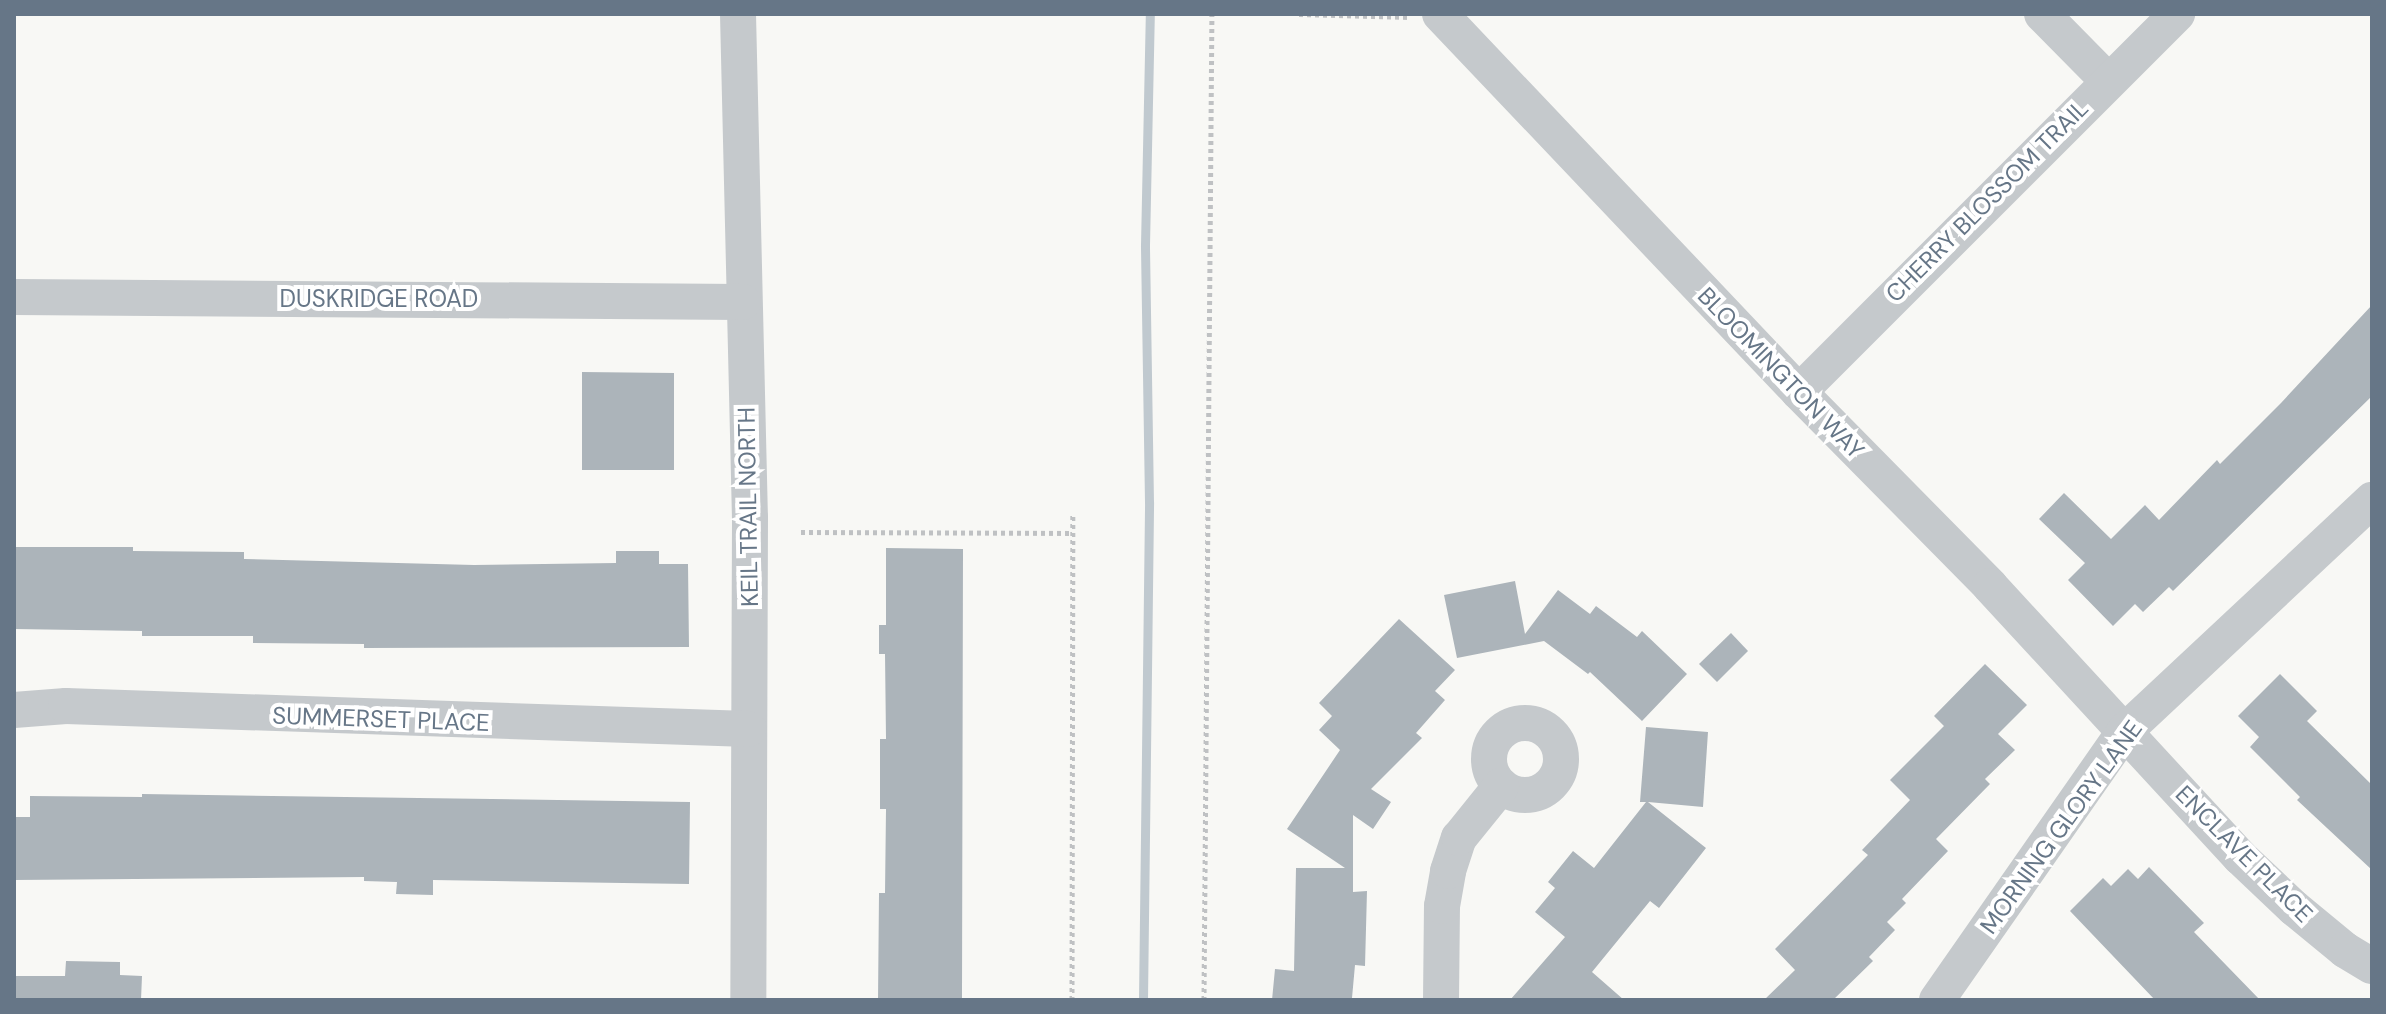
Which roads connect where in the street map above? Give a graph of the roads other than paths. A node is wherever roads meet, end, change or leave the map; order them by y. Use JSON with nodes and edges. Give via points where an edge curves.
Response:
{"nodes":[{"id":1,"x":738,"y":14,"type":"edge"},
{"id":2,"x":2042,"y":14,"type":"edge"},
{"id":3,"x":2177,"y":14,"type":"edge"},
{"id":4,"x":1440,"y":16,"type":"edge"},
{"id":5,"x":2107,"y":80,"type":"junction"},
{"id":6,"x":14,"y":297,"type":"edge"},
{"id":7,"x":743,"y":302,"type":"junction"},
{"id":8,"x":1799,"y":392,"type":"junction"},
{"id":9,"x":2372,"y":500,"type":"edge"},
{"id":10,"x":14,"y":710,"type":"edge"},
{"id":11,"x":749,"y":729,"type":"junction"},
{"id":12,"x":2124,"y":732,"type":"junction"},
{"id":13,"x":1501,"y":786,"type":"dead end"},
{"id":14,"x":2372,"y":966,"type":"edge"},
{"id":15,"x":748,"y":1000,"type":"edge"},
{"id":16,"x":1441,"y":1000,"type":"edge"},
{"id":17,"x":1937,"y":1000,"type":"edge"}],
"edges":[{"from":1,"to":7,"type":"street","name":"KEIL TRAIL NORTH"},
{"from":2,"to":5,"type":"street"},
{"from":3,"to":5,"type":"street","name":"CHERRY BLOSSOM TRAIL"},
{"from":4,"to":8,"type":"street","name":"BLOOMINGTON WAY"},
{"from":5,"to":8,"type":"street","name":"CHERRY BLOSSOM TRAIL"},
{"from":6,"to":7,"type":"street","name":"DUSKRIDGE ROAD"},
{"from":7,"to":11,"type":"street","name":"KEIL TRAIL NORTH"},
{"from":8,"to":12,"type":"street","name":"BLOOMINGTON WAY","via":[[1990,586]]},
{"from":9,"to":12,"type":"street","name":"MORNING GLORY LANE"},
{"from":10,"to":11,"type":"street","name":"SUMMERSET PLACE","via":[[66,706]]},
{"from":11,"to":15,"type":"street","name":"KEIL TRAIL NORTH"},
{"from":12,"to":14,"type":"street","name":"ENCLAVE PLACE","via":[[2294,908]]},
{"from":12,"to":17,"type":"street","name":"MORNING GLORY LANE"},
{"from":13,"to":16,"type":"street","via":[[1459,838],[1448,871],[1442,906]]}]}
